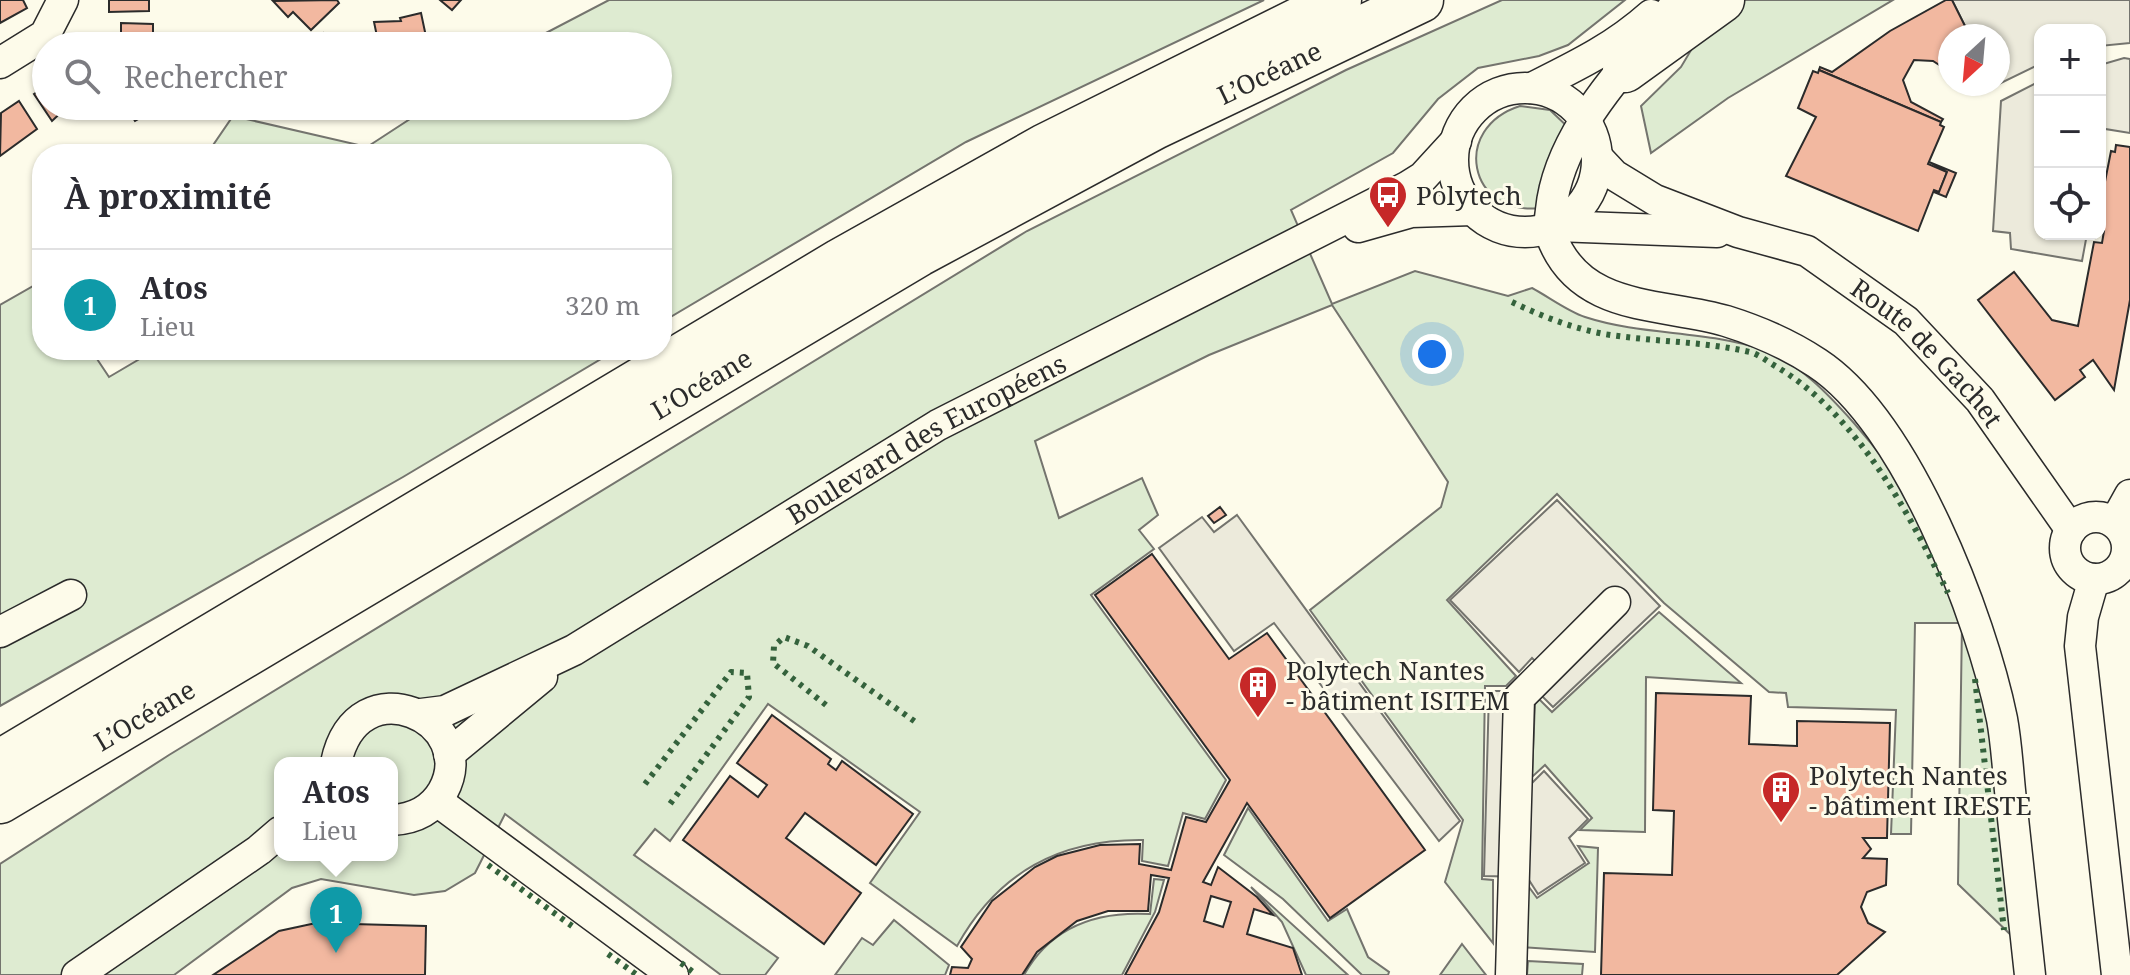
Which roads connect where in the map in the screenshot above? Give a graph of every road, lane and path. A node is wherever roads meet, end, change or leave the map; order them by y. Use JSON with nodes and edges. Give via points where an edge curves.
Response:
{"nodes":[{"id":1,"x":63,"y":0,"type":"edge"},
{"id":2,"x":1339,"y":0,"type":"edge"},
{"id":3,"x":1421,"y":0,"type":"edge"},
{"id":4,"x":1666,"y":0,"type":"edge"},
{"id":5,"x":1679,"y":0,"type":"edge"},
{"id":6,"x":1722,"y":0,"type":"edge"},
{"id":7,"x":47,"y":32,"type":"edge"},
{"id":8,"x":32,"y":43,"type":"edge"},
{"id":9,"x":0,"y":63,"type":"edge"},
{"id":10,"x":1625,"y":70,"type":"junction"},
{"id":11,"x":1532,"y":88,"type":"junction"},
{"id":12,"x":1585,"y":120,"type":"junction"},
{"id":13,"x":1456,"y":141,"type":"junction"},
{"id":14,"x":1598,"y":158,"type":"junction"},
{"id":15,"x":1473,"y":210,"type":"junction"},
{"id":16,"x":1552,"y":227,"type":"junction"},
{"id":17,"x":1738,"y":232,"type":"junction"},
{"id":18,"x":1290,"y":247,"type":"junction"},
{"id":19,"x":2130,"y":495,"type":"edge"},
{"id":20,"x":2071,"y":530,"type":"junction"},
{"id":21,"x":2123,"y":532,"type":"edge"},
{"id":22,"x":2094,"y":579,"type":"junction"},
{"id":23,"x":71,"y":595,"type":"dead end"},
{"id":24,"x":1615,"y":602,"type":"dead end"},
{"id":25,"x":0,"y":632,"type":"edge"},
{"id":26,"x":574,"y":650,"type":"junction"},
{"id":27,"x":421,"y":714,"type":"junction"},
{"id":28,"x":449,"y":754,"type":"junction"},
{"id":29,"x":337,"y":757,"type":"edge"},
{"id":30,"x":0,"y":762,"type":"edge"},
{"id":31,"x":0,"y":801,"type":"edge"},
{"id":32,"x":437,"y":801,"type":"junction"},
{"id":33,"x":398,"y":818,"type":"edge"},
{"id":34,"x":273,"y":841,"type":"edge"},
{"id":35,"x":77,"y":975,"type":"edge"},
{"id":36,"x":673,"y":975,"type":"edge"},
{"id":37,"x":1511,"y":975,"type":"edge"},
{"id":38,"x":2030,"y":975,"type":"edge"},
{"id":39,"x":2117,"y":975,"type":"edge"}],
"edges":[{"from":1,"to":7,"type":"street"},
{"from":2,"to":30,"type":"highway","name":"L’Océane","via":[[1086,125],[840,261]]},
{"from":3,"to":31,"type":"highway","name":"L’Océane","via":[[1155,127],[919,254]]},
{"from":4,"to":11,"type":"street","via":[[1623,40]]},
{"from":5,"to":10,"type":"street"},
{"from":6,"to":10,"type":"highway"},
{"from":8,"to":9,"type":"street"},
{"from":10,"to":12,"type":"street"},
{"from":11,"to":12,"type":"street","via":[[1568,101]]},
{"from":11,"to":13,"type":"street","via":[[1507,90],[1484,100],[1466,118]]},
{"from":12,"to":14,"type":"street"},
{"from":12,"to":16,"type":"street","via":[[1558,171]]},
{"from":13,"to":15,"type":"street","via":[[1457,185]]},
{"from":13,"to":18,"type":"street","name":"Boulevard des Européens","via":[[1423,177]]},
{"from":14,"to":16,"type":"street","via":[[1587,198]]},
{"from":14,"to":17,"type":"street","name":"Route de Gachet","via":[[1621,180],[1655,200]]},
{"from":15,"to":16,"type":"street","via":[[1502,228]]},
{"from":15,"to":18,"type":"street","name":"Boulevard des Européens","via":[[1411,212]]},
{"from":16,"to":17,"type":"street","name":"Route de Gachet"},
{"from":16,"to":38,"type":"street","via":[[1574,274],[1596,290],[1623,302],[1725,321],[1778,341],[1820,365],[1898,453],[1936,525],[1970,609],[2002,720]]},
{"from":17,"to":20,"type":"street","name":"Route de Gachet","via":[[1807,251],[1906,321],[1980,400]]},
{"from":18,"to":26,"type":"street","name":"Boulevard des Européens","via":[[938,425]]},
{"from":19,"to":21,"type":"street"},
{"from":20,"to":21,"type":"street","via":[[2093,517]]},
{"from":20,"to":22,"type":"street","via":[[2065,547],[2070,563]]},
{"from":21,"to":22,"type":"street","via":[[2127,551],[2120,568]]},
{"from":22,"to":39,"type":"street","via":[[2080,646]]},
{"from":23,"to":25,"type":"street"},
{"from":24,"to":37,"type":"street","via":[[1519,698]]},
{"from":26,"to":27,"type":"street","name":"Boulevard des Européens","via":[[445,711]]},
{"from":26,"to":28,"type":"street","name":"Boulevard des Européens"},
{"from":27,"to":28,"type":"street","via":[[439,731]]},
{"from":27,"to":29,"type":"street","via":[[398,707],[375,710],[355,722]]},
{"from":28,"to":32,"type":"street","via":[[445,786]]},
{"from":32,"to":33,"type":"street","via":[[423,812]]},
{"from":32,"to":36,"type":"street"},
{"from":34,"to":35,"type":"street"}]}
